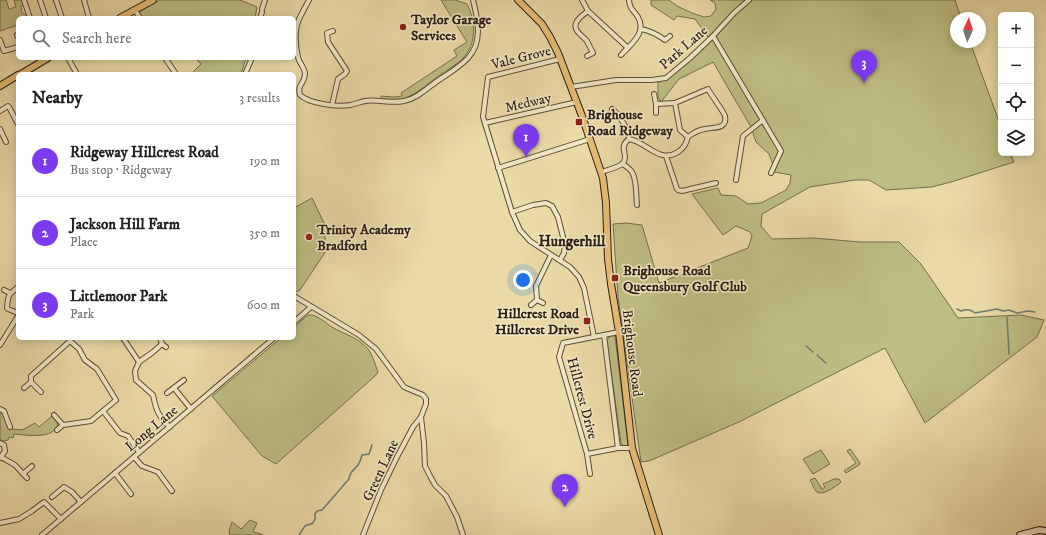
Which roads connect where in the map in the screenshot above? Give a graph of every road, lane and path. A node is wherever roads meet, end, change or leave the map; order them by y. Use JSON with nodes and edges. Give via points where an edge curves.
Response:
{"nodes":[{"id":1,"x":24,"y":0,"type":"edge"},
{"id":2,"x":40,"y":0,"type":"edge"},
{"id":3,"x":56,"y":0,"type":"edge"},
{"id":4,"x":84,"y":0,"type":"edge"},
{"id":5,"x":153,"y":0,"type":"edge"},
{"id":6,"x":265,"y":0,"type":"edge"},
{"id":7,"x":309,"y":0,"type":"edge"},
{"id":8,"x":473,"y":0,"type":"edge"},
{"id":9,"x":518,"y":0,"type":"edge"},
{"id":10,"x":582,"y":0,"type":"edge"},
{"id":11,"x":629,"y":0,"type":"edge"},
{"id":12,"x":749,"y":0,"type":"edge"},
{"id":13,"x":135,"y":10,"type":"junction"},
{"id":14,"x":588,"y":11,"type":"junction"},
{"id":15,"x":29,"y":16,"type":"edge"},
{"id":16,"x":45,"y":16,"type":"edge"},
{"id":17,"x":61,"y":16,"type":"edge"},
{"id":18,"x":88,"y":16,"type":"edge"},
{"id":19,"x":124,"y":16,"type":"edge"},
{"id":20,"x":139,"y":16,"type":"edge"},
{"id":21,"x":260,"y":16,"type":"edge"},
{"id":22,"x":641,"y":28,"type":"junction"},
{"id":23,"x":332,"y":30,"type":"dead end"},
{"id":24,"x":322,"y":31,"type":"dead end"},
{"id":25,"x":327,"y":34,"type":"junction"},
{"id":26,"x":670,"y":36,"type":"dead end"},
{"id":27,"x":712,"y":36,"type":"junction"},
{"id":28,"x":0,"y":40,"type":"edge"},
{"id":29,"x":16,"y":48,"type":"edge"},
{"id":30,"x":628,"y":48,"type":"junction"},
{"id":31,"x":622,"y":55,"type":"dead end"},
{"id":32,"x":587,"y":56,"type":"dead end"},
{"id":33,"x":560,"y":59,"type":"junction"},
{"id":34,"x":45,"y":60,"type":"edge"},
{"id":35,"x":69,"y":60,"type":"edge"},
{"id":36,"x":166,"y":60,"type":"edge"},
{"id":37,"x":251,"y":60,"type":"edge"},
{"id":38,"x":30,"y":72,"type":"edge"},
{"id":39,"x":76,"y":72,"type":"edge"},
{"id":40,"x":175,"y":72,"type":"edge"},
{"id":41,"x":246,"y":72,"type":"edge"},
{"id":42,"x":16,"y":77,"type":"edge"},
{"id":43,"x":0,"y":86,"type":"edge"},
{"id":44,"x":571,"y":86,"type":"junction"},
{"id":45,"x":654,"y":94,"type":"dead end"},
{"id":46,"x":577,"y":102,"type":"junction"},
{"id":47,"x":675,"y":103,"type":"junction"},
{"id":48,"x":656,"y":104,"type":"junction"},
{"id":49,"x":332,"y":105,"type":"junction"},
{"id":50,"x":615,"y":110,"type":"dead end"},
{"id":51,"x":0,"y":111,"type":"edge"},
{"id":52,"x":656,"y":112,"type":"dead end"},
{"id":53,"x":16,"y":120,"type":"edge"},
{"id":54,"x":763,"y":120,"type":"junction"},
{"id":55,"x":485,"y":123,"type":"junction"},
{"id":56,"x":0,"y":129,"type":"edge"},
{"id":57,"x":688,"y":137,"type":"junction"},
{"id":58,"x":590,"y":139,"type":"junction"},
{"id":59,"x":629,"y":139,"type":"junction"},
{"id":60,"x":6,"y":142,"type":"dead end"},
{"id":61,"x":666,"y":156,"type":"junction"},
{"id":62,"x":622,"y":164,"type":"junction"},
{"id":63,"x":498,"y":168,"type":"junction"},
{"id":64,"x":601,"y":172,"type":"junction"},
{"id":65,"x":771,"y":173,"type":"dead end"},
{"id":66,"x":736,"y":180,"type":"dead end"},
{"id":67,"x":716,"y":183,"type":"dead end"},
{"id":68,"x":637,"y":205,"type":"dead end"},
{"id":69,"x":512,"y":212,"type":"junction"},
{"id":70,"x":551,"y":255,"type":"junction"},
{"id":71,"x":560,"y":260,"type":"junction"},
{"id":72,"x":16,"y":288,"type":"edge"},
{"id":73,"x":4,"y":290,"type":"dead end"},
{"id":74,"x":10,"y":293,"type":"junction"},
{"id":75,"x":296,"y":297,"type":"edge"},
{"id":76,"x":536,"y":300,"type":"junction"},
{"id":77,"x":543,"y":303,"type":"dead end"},
{"id":78,"x":531,"y":306,"type":"dead end"},
{"id":79,"x":311,"y":307,"type":"junction"},
{"id":80,"x":16,"y":312,"type":"edge"},
{"id":81,"x":16,"y":319,"type":"edge"},
{"id":82,"x":296,"y":320,"type":"edge"},
{"id":83,"x":619,"y":332,"type":"junction"},
{"id":84,"x":604,"y":335,"type":"junction"},
{"id":85,"x":594,"y":336,"type":"junction"},
{"id":86,"x":124,"y":340,"type":"edge"},
{"id":87,"x":161,"y":340,"type":"edge"},
{"id":88,"x":272,"y":340,"type":"edge"},
{"id":89,"x":0,"y":345,"type":"edge"},
{"id":90,"x":139,"y":362,"type":"junction"},
{"id":91,"x":184,"y":380,"type":"dead end"},
{"id":92,"x":31,"y":382,"type":"junction"},
{"id":93,"x":24,"y":388,"type":"dead end"},
{"id":94,"x":174,"y":388,"type":"junction"},
{"id":95,"x":41,"y":392,"type":"dead end"},
{"id":96,"x":167,"y":393,"type":"dead end"},
{"id":97,"x":0,"y":409,"type":"edge"},
{"id":98,"x":191,"y":409,"type":"junction"},
{"id":99,"x":103,"y":411,"type":"junction"},
{"id":100,"x":54,"y":415,"type":"dead end"},
{"id":101,"x":421,"y":417,"type":"junction"},
{"id":102,"x":63,"y":425,"type":"junction"},
{"id":103,"x":10,"y":427,"type":"dead end"},
{"id":104,"x":170,"y":427,"type":"junction"},
{"id":105,"x":57,"y":430,"type":"dead end"},
{"id":106,"x":0,"y":443,"type":"edge"},
{"id":107,"x":618,"y":448,"type":"junction"},
{"id":108,"x":632,"y":448,"type":"junction"},
{"id":109,"x":140,"y":452,"type":"junction"},
{"id":110,"x":587,"y":454,"type":"junction"},
{"id":111,"x":134,"y":457,"type":"junction"},
{"id":112,"x":0,"y":458,"type":"edge"},
{"id":113,"x":32,"y":466,"type":"dead end"},
{"id":114,"x":115,"y":473,"type":"junction"},
{"id":115,"x":23,"y":474,"type":"junction"},
{"id":116,"x":590,"y":474,"type":"dead end"},
{"id":117,"x":27,"y":478,"type":"dead end"},
{"id":118,"x":172,"y":491,"type":"dead end"},
{"id":119,"x":131,"y":494,"type":"dead end"},
{"id":120,"x":52,"y":497,"type":"dead end"},
{"id":121,"x":81,"y":502,"type":"junction"},
{"id":122,"x":61,"y":519,"type":"junction"},
{"id":123,"x":0,"y":523,"type":"edge"},
{"id":124,"x":1046,"y":531,"type":"edge"},
{"id":125,"x":42,"y":535,"type":"edge"},
{"id":126,"x":363,"y":535,"type":"edge"},
{"id":127,"x":463,"y":535,"type":"edge"},
{"id":128,"x":659,"y":535,"type":"edge"},
{"id":129,"x":1020,"y":535,"type":"edge"}],
"edges":[{"from":1,"to":15,"type":"street"},
{"from":2,"to":16,"type":"street"},
{"from":3,"to":17,"type":"street"},
{"from":4,"to":18,"type":"street"},
{"from":5,"to":13,"type":"main road"},
{"from":6,"to":21,"type":"street"},
{"from":7,"to":49,"type":"street","via":[[296,25],[298,61],[305,74],[299,86],[300,95]]},
{"from":8,"to":49,"type":"street","via":[[478,24],[475,45],[468,58],[456,68],[409,100],[397,103],[368,101]]},
{"from":9,"to":33,"type":"main road","name":"Brighouse Road","via":[[542,24]]},
{"from":10,"to":14,"type":"street"},
{"from":11,"to":22,"type":"street"},
{"from":12,"to":27,"type":"street","name":"Park Lane"},
{"from":13,"to":19,"type":"main road"},
{"from":13,"to":20,"type":"street"},
{"from":14,"to":30,"type":"street"},
{"from":14,"to":32,"type":"street","via":[[576,22],[578,32],[593,53]]},
{"from":22,"to":26,"type":"street","via":[[650,30],[665,40]]},
{"from":22,"to":30,"type":"street","via":[[638,38]]},
{"from":23,"to":25,"type":"street"},
{"from":24,"to":25,"type":"street"},
{"from":25,"to":49,"type":"street","via":[[328,42],[346,71],[338,79]]},
{"from":27,"to":44,"type":"street","name":"Park Lane","via":[[666,78],[616,80]]},
{"from":27,"to":54,"type":"street"},
{"from":28,"to":29,"type":"street","via":[[4,51]]},
{"from":30,"to":31,"type":"street"},
{"from":33,"to":44,"type":"main road","name":"Brighouse Road"},
{"from":33,"to":55,"type":"street","name":"Vale Grove","via":[[488,76],[483,117]]},
{"from":34,"to":38,"type":"main road"},
{"from":35,"to":39,"type":"street"},
{"from":36,"to":40,"type":"street"},
{"from":37,"to":41,"type":"street"},
{"from":42,"to":43,"type":"main road"},
{"from":44,"to":46,"type":"main road","name":"Brighouse Road"},
{"from":45,"to":48,"type":"street"},
{"from":46,"to":55,"type":"street","name":"Medway"},
{"from":46,"to":58,"type":"main road","name":"Brighouse Road"},
{"from":47,"to":48,"type":"street"},
{"from":47,"to":57,"type":"street","via":[[680,130]]},
{"from":47,"to":57,"type":"street","via":[[708,90],[725,116],[723,126],[706,128]]},
{"from":48,"to":52,"type":"street"},
{"from":50,"to":59,"type":"street","via":[[625,126]]},
{"from":51,"to":53,"type":"street","via":[[8,106]]},
{"from":54,"to":65,"type":"street","via":[[781,151]]},
{"from":54,"to":66,"type":"street","via":[[743,136]]},
{"from":55,"to":63,"type":"street"},
{"from":56,"to":60,"type":"street"},
{"from":57,"to":61,"type":"street","via":[[684,149]]},
{"from":58,"to":63,"type":"street"},
{"from":58,"to":64,"type":"main road","name":"Brighouse Road"},
{"from":59,"to":61,"type":"street"},
{"from":59,"to":62,"type":"street","via":[[623,147]]},
{"from":61,"to":67,"type":"street","via":[[678,190]]},
{"from":62,"to":64,"type":"street"},
{"from":62,"to":68,"type":"street","via":[[634,175]]},
{"from":63,"to":69,"type":"street"},
{"from":64,"to":83,"type":"main road","name":"Brighouse Road","via":[[606,203],[608,259]]},
{"from":69,"to":70,"type":"street","via":[[520,230],[530,241]]},
{"from":69,"to":71,"type":"street","via":[[546,203],[552,206],[565,245]]},
{"from":70,"to":71,"type":"street"},
{"from":70,"to":76,"type":"street","via":[[536,286]]},
{"from":71,"to":85,"type":"street","via":[[579,277],[584,288]]},
{"from":72,"to":74,"type":"street"},
{"from":73,"to":74,"type":"street"},
{"from":74,"to":80,"type":"street","via":[[8,309]]},
{"from":75,"to":79,"type":"street"},
{"from":76,"to":77,"type":"street"},
{"from":76,"to":78,"type":"street"},
{"from":79,"to":82,"type":"street"},
{"from":79,"to":101,"type":"street","via":[[359,335],[376,349],[404,387],[423,395],[426,404]]},
{"from":81,"to":89,"type":"street"},
{"from":83,"to":84,"type":"street","name":"Hillcrest Drive"},
{"from":83,"to":108,"type":"main road","name":"Brighouse Road"},
{"from":84,"to":85,"type":"street","name":"Hillcrest Drive"},
{"from":84,"to":107,"type":"street","name":"Hillcrest Drive"},
{"from":85,"to":110,"type":"street","name":"Hillcrest Drive","via":[[563,343],[559,357]]},
{"from":86,"to":90,"type":"street"},
{"from":87,"to":90,"type":"street","via":[[164,345]]},
{"from":88,"to":98,"type":"street","name":"Long Lane"},
{"from":90,"to":104,"type":"street","via":[[135,371],[136,380],[154,395],[155,406],[161,419]]},
{"from":91,"to":94,"type":"street"},
{"from":92,"to":93,"type":"street"},
{"from":92,"to":95,"type":"street"},
{"from":92,"to":99,"type":"street","via":[[31,376],[70,341],[96,369],[116,400]]},
{"from":94,"to":96,"type":"street"},
{"from":94,"to":98,"type":"street"},
{"from":97,"to":103,"type":"street","via":[[4,410]]},
{"from":98,"to":104,"type":"street","name":"Long Lane"},
{"from":99,"to":102,"type":"street","via":[[91,421]]},
{"from":99,"to":109,"type":"street","via":[[120,433],[128,436]]},
{"from":100,"to":102,"type":"street"},
{"from":101,"to":126,"type":"street","name":"Green Lane","via":[[397,457]]},
{"from":101,"to":127,"type":"street","via":[[425,466],[435,485],[446,496]]},
{"from":102,"to":105,"type":"street"},
{"from":104,"to":109,"type":"street","name":"Long Lane"},
{"from":106,"to":112,"type":"street","via":[[4,445],[5,451]]},
{"from":107,"to":108,"type":"street","name":"Hillcrest Drive"},
{"from":107,"to":110,"type":"street","name":"Hillcrest Drive"},
{"from":108,"to":128,"type":"main road","name":"Brighouse Road"},
{"from":109,"to":111,"type":"street","name":"Long Lane"},
{"from":110,"to":116,"type":"street","name":"Hillcrest Drive"},
{"from":111,"to":114,"type":"street","name":"Long Lane"},
{"from":111,"to":118,"type":"street","via":[[142,466],[158,472]]},
{"from":112,"to":115,"type":"street","via":[[15,465]]},
{"from":113,"to":115,"type":"street"},
{"from":114,"to":119,"type":"street"},
{"from":114,"to":121,"type":"street","name":"Long Lane"},
{"from":115,"to":117,"type":"street"},
{"from":120,"to":121,"type":"street","via":[[64,487]]},
{"from":121,"to":122,"type":"street","name":"Long Lane"},
{"from":122,"to":123,"type":"street","via":[[44,502],[19,518]]},
{"from":122,"to":125,"type":"street","name":"Long Lane"},
{"from":124,"to":129,"type":"street","via":[[1039,530]]}]}
